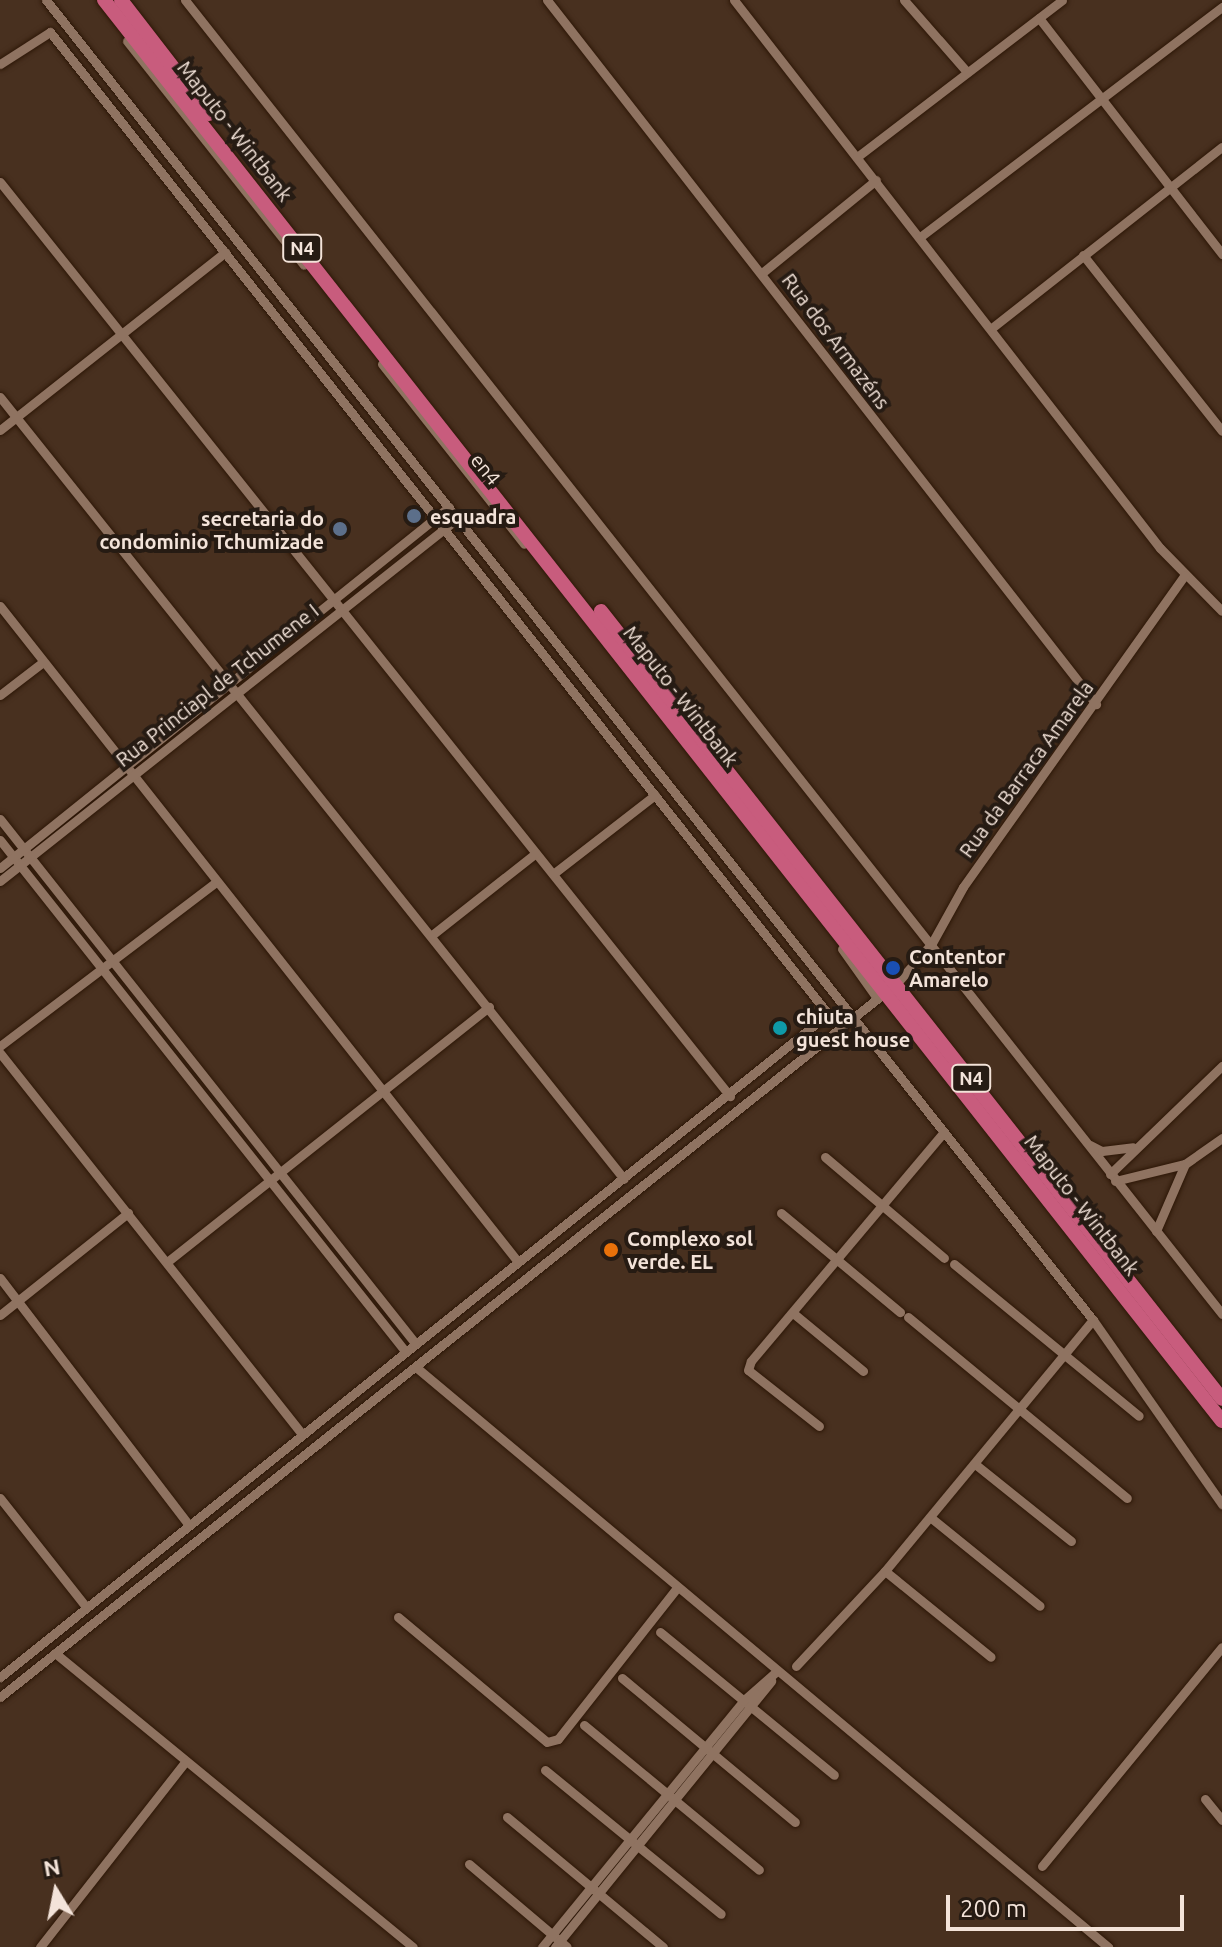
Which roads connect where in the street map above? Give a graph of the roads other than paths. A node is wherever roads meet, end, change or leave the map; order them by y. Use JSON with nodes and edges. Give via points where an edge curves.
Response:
{"nodes":[{"id":1,"x":46,"y":0,"type":"edge"},
{"id":2,"x":96,"y":0,"type":"edge"},
{"id":3,"x":104,"y":0,"type":"edge"},
{"id":4,"x":121,"y":0,"type":"edge"},
{"id":5,"x":185,"y":0,"type":"edge"},
{"id":6,"x":547,"y":0,"type":"edge"},
{"id":7,"x":734,"y":0,"type":"edge"},
{"id":8,"x":904,"y":0,"type":"edge"},
{"id":9,"x":1062,"y":0,"type":"edge"},
{"id":10,"x":1222,"y":7,"type":"edge"},
{"id":11,"x":1039,"y":18,"type":"junction"},
{"id":12,"x":0,"y":64,"type":"edge"},
{"id":13,"x":967,"y":72,"type":"junction"},
{"id":14,"x":1103,"y":101,"type":"junction"},
{"id":15,"x":1222,"y":147,"type":"edge"},
{"id":16,"x":857,"y":157,"type":"junction"},
{"id":17,"x":876,"y":180,"type":"junction"},
{"id":18,"x":0,"y":182,"type":"edge"},
{"id":19,"x":1170,"y":187,"type":"junction"},
{"id":20,"x":920,"y":237,"type":"junction"},
{"id":21,"x":225,"y":252,"type":"junction"},
{"id":22,"x":1222,"y":254,"type":"edge"},
{"id":23,"x":1083,"y":255,"type":"junction"},
{"id":24,"x":762,"y":273,"type":"junction"},
{"id":25,"x":993,"y":327,"type":"junction"},
{"id":26,"x":122,"y":334,"type":"junction"},
{"id":27,"x":0,"y":397,"type":"edge"},
{"id":28,"x":16,"y":417,"type":"junction"},
{"id":29,"x":0,"y":430,"type":"edge"},
{"id":30,"x":1222,"y":431,"type":"edge"},
{"id":31,"x":449,"y":507,"type":"junction"},
{"id":32,"x":437,"y":517,"type":"junction"},
{"id":33,"x":458,"y":518,"type":"junction"},
{"id":34,"x":445,"y":527,"type":"junction"},
{"id":35,"x":1184,"y":576,"type":"junction"},
{"id":36,"x":0,"y":606,"type":"edge"},
{"id":37,"x":337,"y":607,"type":"junction"},
{"id":38,"x":1222,"y":611,"type":"edge"},
{"id":39,"x":43,"y":662,"type":"junction"},
{"id":40,"x":230,"y":684,"type":"junction"},
{"id":41,"x":238,"y":693,"type":"junction"},
{"id":42,"x":0,"y":695,"type":"edge"},
{"id":43,"x":1096,"y":704,"type":"junction"},
{"id":44,"x":129,"y":772,"type":"junction"},
{"id":45,"x":655,"y":795,"type":"junction"},
{"id":46,"x":0,"y":819,"type":"edge"},
{"id":47,"x":0,"y":840,"type":"edge"},
{"id":48,"x":28,"y":853,"type":"junction"},
{"id":49,"x":536,"y":853,"type":"junction"},
{"id":50,"x":17,"y":861,"type":"junction"},
{"id":51,"x":0,"y":868,"type":"edge"},
{"id":52,"x":553,"y":874,"type":"junction"},
{"id":53,"x":0,"y":881,"type":"edge"},
{"id":54,"x":215,"y":883,"type":"junction"},
{"id":55,"x":432,"y":935,"type":"junction"},
{"id":56,"x":932,"y":943,"type":"junction"},
{"id":57,"x":110,"y":961,"type":"junction"},
{"id":58,"x":100,"y":970,"type":"junction"},
{"id":59,"x":887,"y":991,"type":"junction"},
{"id":60,"x":489,"y":1007,"type":"junction"},
{"id":61,"x":853,"y":1018,"type":"junction"},
{"id":62,"x":0,"y":1046,"type":"edge"},
{"id":63,"x":0,"y":1053,"type":"edge"},
{"id":64,"x":1222,"y":1066,"type":"edge"},
{"id":65,"x":385,"y":1088,"type":"junction"},
{"id":66,"x":730,"y":1096,"type":"junction"},
{"id":67,"x":944,"y":1132,"type":"junction"},
{"id":68,"x":1222,"y":1138,"type":"edge"},
{"id":69,"x":1084,"y":1141,"type":"junction"},
{"id":70,"x":1137,"y":1146,"type":"junction"},
{"id":71,"x":825,"y":1157,"type":"dead end"},
{"id":72,"x":1185,"y":1164,"type":"junction"},
{"id":73,"x":278,"y":1174,"type":"junction"},
{"id":74,"x":1112,"y":1178,"type":"junction"},
{"id":75,"x":624,"y":1179,"type":"junction"},
{"id":76,"x":269,"y":1181,"type":"junction"},
{"id":77,"x":881,"y":1205,"type":"junction"},
{"id":78,"x":128,"y":1213,"type":"junction"},
{"id":79,"x":781,"y":1213,"type":"dead end"},
{"id":80,"x":1156,"y":1231,"type":"junction"},
{"id":81,"x":837,"y":1258,"type":"junction"},
{"id":82,"x":944,"y":1258,"type":"dead end"},
{"id":83,"x":167,"y":1262,"type":"junction"},
{"id":84,"x":518,"y":1262,"type":"junction"},
{"id":85,"x":954,"y":1264,"type":"dead end"},
{"id":86,"x":0,"y":1278,"type":"edge"},
{"id":87,"x":18,"y":1301,"type":"junction"},
{"id":88,"x":793,"y":1313,"type":"junction"},
{"id":89,"x":1222,"y":1314,"type":"edge"},
{"id":90,"x":0,"y":1315,"type":"edge"},
{"id":91,"x":1093,"y":1320,"type":"junction"},
{"id":92,"x":415,"y":1343,"type":"junction"},
{"id":93,"x":405,"y":1351,"type":"junction"},
{"id":94,"x":1065,"y":1355,"type":"junction"},
{"id":95,"x":417,"y":1368,"type":"junction"},
{"id":96,"x":863,"y":1371,"type":"dead end"},
{"id":97,"x":1222,"y":1399,"type":"edge"},
{"id":98,"x":1021,"y":1410,"type":"junction"},
{"id":99,"x":1139,"y":1416,"type":"dead end"},
{"id":100,"x":1222,"y":1421,"type":"edge"},
{"id":101,"x":819,"y":1426,"type":"dead end"},
{"id":102,"x":301,"y":1433,"type":"junction"},
{"id":103,"x":975,"y":1464,"type":"junction"},
{"id":104,"x":0,"y":1498,"type":"edge"},
{"id":105,"x":1127,"y":1498,"type":"dead end"},
{"id":106,"x":1222,"y":1504,"type":"edge"},
{"id":107,"x":930,"y":1517,"type":"junction"},
{"id":108,"x":188,"y":1524,"type":"junction"},
{"id":109,"x":1071,"y":1541,"type":"dead end"},
{"id":110,"x":885,"y":1571,"type":"junction"},
{"id":111,"x":676,"y":1589,"type":"junction"},
{"id":112,"x":1040,"y":1606,"type":"dead end"},
{"id":113,"x":86,"y":1607,"type":"junction"},
{"id":114,"x":398,"y":1617,"type":"dead end"},
{"id":115,"x":660,"y":1632,"type":"dead end"},
{"id":116,"x":1222,"y":1647,"type":"edge"},
{"id":117,"x":55,"y":1653,"type":"junction"},
{"id":118,"x":991,"y":1657,"type":"dead end"},
{"id":119,"x":796,"y":1666,"type":"dead end"},
{"id":120,"x":777,"y":1671,"type":"junction"},
{"id":121,"x":0,"y":1677,"type":"edge"},
{"id":122,"x":622,"y":1678,"type":"dead end"},
{"id":123,"x":0,"y":1697,"type":"edge"},
{"id":124,"x":743,"y":1701,"type":"junction"},
{"id":125,"x":753,"y":1710,"type":"junction"},
{"id":126,"x":584,"y":1725,"type":"dead end"},
{"id":127,"x":704,"y":1748,"type":"junction"},
{"id":128,"x":715,"y":1758,"type":"junction"},
{"id":129,"x":186,"y":1761,"type":"junction"},
{"id":130,"x":545,"y":1770,"type":"dead end"},
{"id":131,"x":834,"y":1775,"type":"dead end"},
{"id":132,"x":666,"y":1794,"type":"junction"},
{"id":133,"x":1205,"y":1799,"type":"dead end"},
{"id":134,"x":678,"y":1802,"type":"junction"},
{"id":135,"x":507,"y":1817,"type":"dead end"},
{"id":136,"x":1222,"y":1820,"type":"edge"},
{"id":137,"x":795,"y":1822,"type":"dead end"},
{"id":138,"x":628,"y":1840,"type":"junction"},
{"id":139,"x":640,"y":1851,"type":"junction"},
{"id":140,"x":469,"y":1864,"type":"dead end"},
{"id":141,"x":1042,"y":1866,"type":"dead end"},
{"id":142,"x":759,"y":1870,"type":"dead end"},
{"id":143,"x":590,"y":1887,"type":"junction"},
{"id":144,"x":601,"y":1897,"type":"junction"},
{"id":145,"x":721,"y":1914,"type":"dead end"},
{"id":146,"x":551,"y":1933,"type":"junction"},
{"id":147,"x":561,"y":1946,"type":"edge"},
{"id":148,"x":40,"y":1947,"type":"edge"},
{"id":149,"x":413,"y":1947,"type":"edge"},
{"id":150,"x":542,"y":1947,"type":"edge"},
{"id":151,"x":663,"y":1947,"type":"edge"},
{"id":152,"x":1108,"y":1947,"type":"edge"}],
"edges":[{"from":1,"to":31,"type":"street"},
{"from":2,"to":59,"type":"street","name":"en4"},
{"from":3,"to":59,"type":"highway","name":"Maputo - Wintbank","number":"N4"},
{"from":4,"to":59,"type":"highway","name":"Maputo - Wintbank","number":"N4"},
{"from":5,"to":56,"type":"street"},
{"from":6,"to":24,"type":"street","name":"Rua dos Armazéns"},
{"from":7,"to":16,"type":"street"},
{"from":8,"to":13,"type":"street"},
{"from":9,"to":11,"type":"street"},
{"from":10,"to":14,"type":"street"},
{"from":11,"to":13,"type":"street"},
{"from":11,"to":14,"type":"street"},
{"from":12,"to":21,"type":"street","via":[[50,32]]},
{"from":13,"to":16,"type":"street"},
{"from":14,"to":19,"type":"street"},
{"from":14,"to":20,"type":"street"},
{"from":15,"to":19,"type":"street"},
{"from":16,"to":17,"type":"street"},
{"from":17,"to":20,"type":"street"},
{"from":17,"to":24,"type":"street"},
{"from":18,"to":26,"type":"street"},
{"from":19,"to":22,"type":"street"},
{"from":19,"to":23,"type":"street"},
{"from":20,"to":25,"type":"street"},
{"from":21,"to":26,"type":"street"},
{"from":21,"to":32,"type":"street"},
{"from":23,"to":25,"type":"street"},
{"from":23,"to":30,"type":"street"},
{"from":24,"to":43,"type":"street","name":"Rua dos Armazéns"},
{"from":25,"to":35,"type":"street"},
{"from":26,"to":28,"type":"street"},
{"from":26,"to":37,"type":"street"},
{"from":27,"to":28,"type":"street"},
{"from":28,"to":29,"type":"street"},
{"from":28,"to":40,"type":"street"},
{"from":31,"to":32,"type":"street","name":"Rua Princiapl de Tchumene I"},
{"from":31,"to":33,"type":"street"},
{"from":32,"to":34,"type":"street"},
{"from":32,"to":37,"type":"street","name":"Rua Princiapl de Tchumene I"},
{"from":33,"to":34,"type":"street","name":"Rua Princiapl de Tchumene I"},
{"from":33,"to":61,"type":"street"},
{"from":34,"to":37,"type":"street","name":"Rua Princiapl de Tchumene I"},
{"from":34,"to":45,"type":"street"},
{"from":35,"to":38,"type":"street"},
{"from":35,"to":43,"type":"street","name":"Rua da Barraca Amarela"},
{"from":36,"to":39,"type":"street"},
{"from":37,"to":40,"type":"street","name":"Rua Princiapl de Tchumene I"},
{"from":37,"to":41,"type":"street","name":"Rua Princiapl de Tchumene I"},
{"from":37,"to":49,"type":"street"},
{"from":39,"to":42,"type":"street"},
{"from":39,"to":44,"type":"street"},
{"from":40,"to":41,"type":"street"},
{"from":40,"to":44,"type":"street","name":"Rua Princiapl de Tchumene I"},
{"from":41,"to":44,"type":"street","name":"Rua Princiapl de Tchumene I"},
{"from":41,"to":55,"type":"street"},
{"from":43,"to":56,"type":"street","name":"Rua da Barraca Amarela","via":[[963,887]]},
{"from":44,"to":48,"type":"street","name":"Rua Princiapl de Tchumene I"},
{"from":44,"to":54,"type":"street"},
{"from":45,"to":52,"type":"street"},
{"from":45,"to":66,"type":"street","via":[[828,1014]]},
{"from":46,"to":48,"type":"street"},
{"from":47,"to":50,"type":"street"},
{"from":48,"to":50,"type":"street","name":"Rua Princiapl de Tchumene I"},
{"from":48,"to":57,"type":"street"},
{"from":49,"to":52,"type":"street"},
{"from":49,"to":55,"type":"street"},
{"from":50,"to":51,"type":"street","name":"Rua Princiapl de Tchumene I"},
{"from":50,"to":53,"type":"street","name":"Rua Princiapl de Tchumene I"},
{"from":50,"to":58,"type":"street"},
{"from":52,"to":66,"type":"street"},
{"from":54,"to":57,"type":"street"},
{"from":54,"to":65,"type":"street"},
{"from":55,"to":60,"type":"street"},
{"from":56,"to":59,"type":"street","name":"Rua da Barraca Amarela"},
{"from":56,"to":69,"type":"street"},
{"from":57,"to":58,"type":"street"},
{"from":57,"to":73,"type":"street"},
{"from":58,"to":62,"type":"street"},
{"from":58,"to":76,"type":"street"},
{"from":59,"to":61,"type":"street","name":"Rua da Barraca Amarela"},
{"from":59,"to":97,"type":"highway","name":"Maputo - Wintbank","number":"N4"},
{"from":59,"to":100,"type":"highway","name":"Maputo - Wintbank","number":"N4"},
{"from":60,"to":65,"type":"street"},
{"from":60,"to":75,"type":"street"},
{"from":61,"to":67,"type":"street"},
{"from":61,"to":95,"type":"street","name":"Rua da Barraca Amarela"},
{"from":63,"to":78,"type":"street"},
{"from":64,"to":70,"type":"street"},
{"from":65,"to":73,"type":"street"},
{"from":65,"to":84,"type":"street"},
{"from":66,"to":75,"type":"street"},
{"from":67,"to":77,"type":"street"},
{"from":67,"to":91,"type":"street"},
{"from":68,"to":72,"type":"street"},
{"from":69,"to":70,"type":"street","via":[[1102,1151]]},
{"from":69,"to":74,"type":"street"},
{"from":70,"to":74,"type":"street"},
{"from":71,"to":77,"type":"street"},
{"from":72,"to":74,"type":"street"},
{"from":72,"to":80,"type":"street"},
{"from":73,"to":76,"type":"street"},
{"from":73,"to":92,"type":"street"},
{"from":74,"to":80,"type":"street"},
{"from":75,"to":84,"type":"street"},
{"from":76,"to":83,"type":"street"},
{"from":76,"to":93,"type":"street"},
{"from":77,"to":81,"type":"street"},
{"from":77,"to":82,"type":"street"},
{"from":78,"to":83,"type":"street"},
{"from":78,"to":87,"type":"street"},
{"from":79,"to":81,"type":"street"},
{"from":80,"to":89,"type":"street"},
{"from":81,"to":88,"type":"street"},
{"from":81,"to":98,"type":"street"},
{"from":83,"to":102,"type":"street"},
{"from":84,"to":92,"type":"street"},
{"from":85,"to":94,"type":"street"},
{"from":86,"to":87,"type":"street"},
{"from":87,"to":90,"type":"street"},
{"from":87,"to":108,"type":"street"},
{"from":88,"to":96,"type":"street"},
{"from":88,"to":101,"type":"street","via":[[748,1370]]},
{"from":91,"to":94,"type":"street"},
{"from":91,"to":106,"type":"street"},
{"from":92,"to":93,"type":"street"},
{"from":93,"to":102,"type":"street"},
{"from":94,"to":98,"type":"street"},
{"from":94,"to":99,"type":"street"},
{"from":95,"to":111,"type":"street"},
{"from":95,"to":117,"type":"street","name":"Rua da Barraca Amarela"},
{"from":98,"to":103,"type":"street"},
{"from":98,"to":105,"type":"street"},
{"from":102,"to":108,"type":"street"},
{"from":103,"to":107,"type":"street"},
{"from":103,"to":109,"type":"street"},
{"from":104,"to":113,"type":"street"},
{"from":107,"to":110,"type":"street"},
{"from":107,"to":112,"type":"street"},
{"from":108,"to":113,"type":"street"},
{"from":110,"to":118,"type":"street"},
{"from":110,"to":119,"type":"street"},
{"from":111,"to":114,"type":"street","via":[[558,1739],[547,1742]]},
{"from":111,"to":120,"type":"street"},
{"from":113,"to":121,"type":"street"},
{"from":115,"to":124,"type":"street"},
{"from":116,"to":141,"type":"street"},
{"from":117,"to":123,"type":"street","name":"Rua da Barraca Amarela"},
{"from":117,"to":129,"type":"street"},
{"from":120,"to":124,"type":"street"},
{"from":120,"to":125,"type":"street"},
{"from":120,"to":152,"type":"street"},
{"from":122,"to":127,"type":"street"},
{"from":124,"to":125,"type":"street"},
{"from":124,"to":127,"type":"street"},
{"from":125,"to":128,"type":"street"},
{"from":125,"to":131,"type":"street"},
{"from":126,"to":132,"type":"street"},
{"from":127,"to":128,"type":"street"},
{"from":127,"to":132,"type":"street"},
{"from":128,"to":134,"type":"street"},
{"from":128,"to":137,"type":"street"},
{"from":129,"to":148,"type":"street"},
{"from":129,"to":149,"type":"street"},
{"from":130,"to":138,"type":"street"},
{"from":132,"to":134,"type":"street"},
{"from":132,"to":138,"type":"street"},
{"from":133,"to":136,"type":"street"},
{"from":134,"to":139,"type":"street"},
{"from":134,"to":142,"type":"street"},
{"from":135,"to":143,"type":"street"},
{"from":138,"to":139,"type":"street"},
{"from":138,"to":143,"type":"street"},
{"from":139,"to":144,"type":"street"},
{"from":139,"to":145,"type":"street"},
{"from":140,"to":146,"type":"street"},
{"from":143,"to":144,"type":"street"},
{"from":143,"to":146,"type":"street"},
{"from":144,"to":147,"type":"street"},
{"from":144,"to":151,"type":"street"},
{"from":146,"to":147,"type":"street"},
{"from":146,"to":150,"type":"street"}]}
